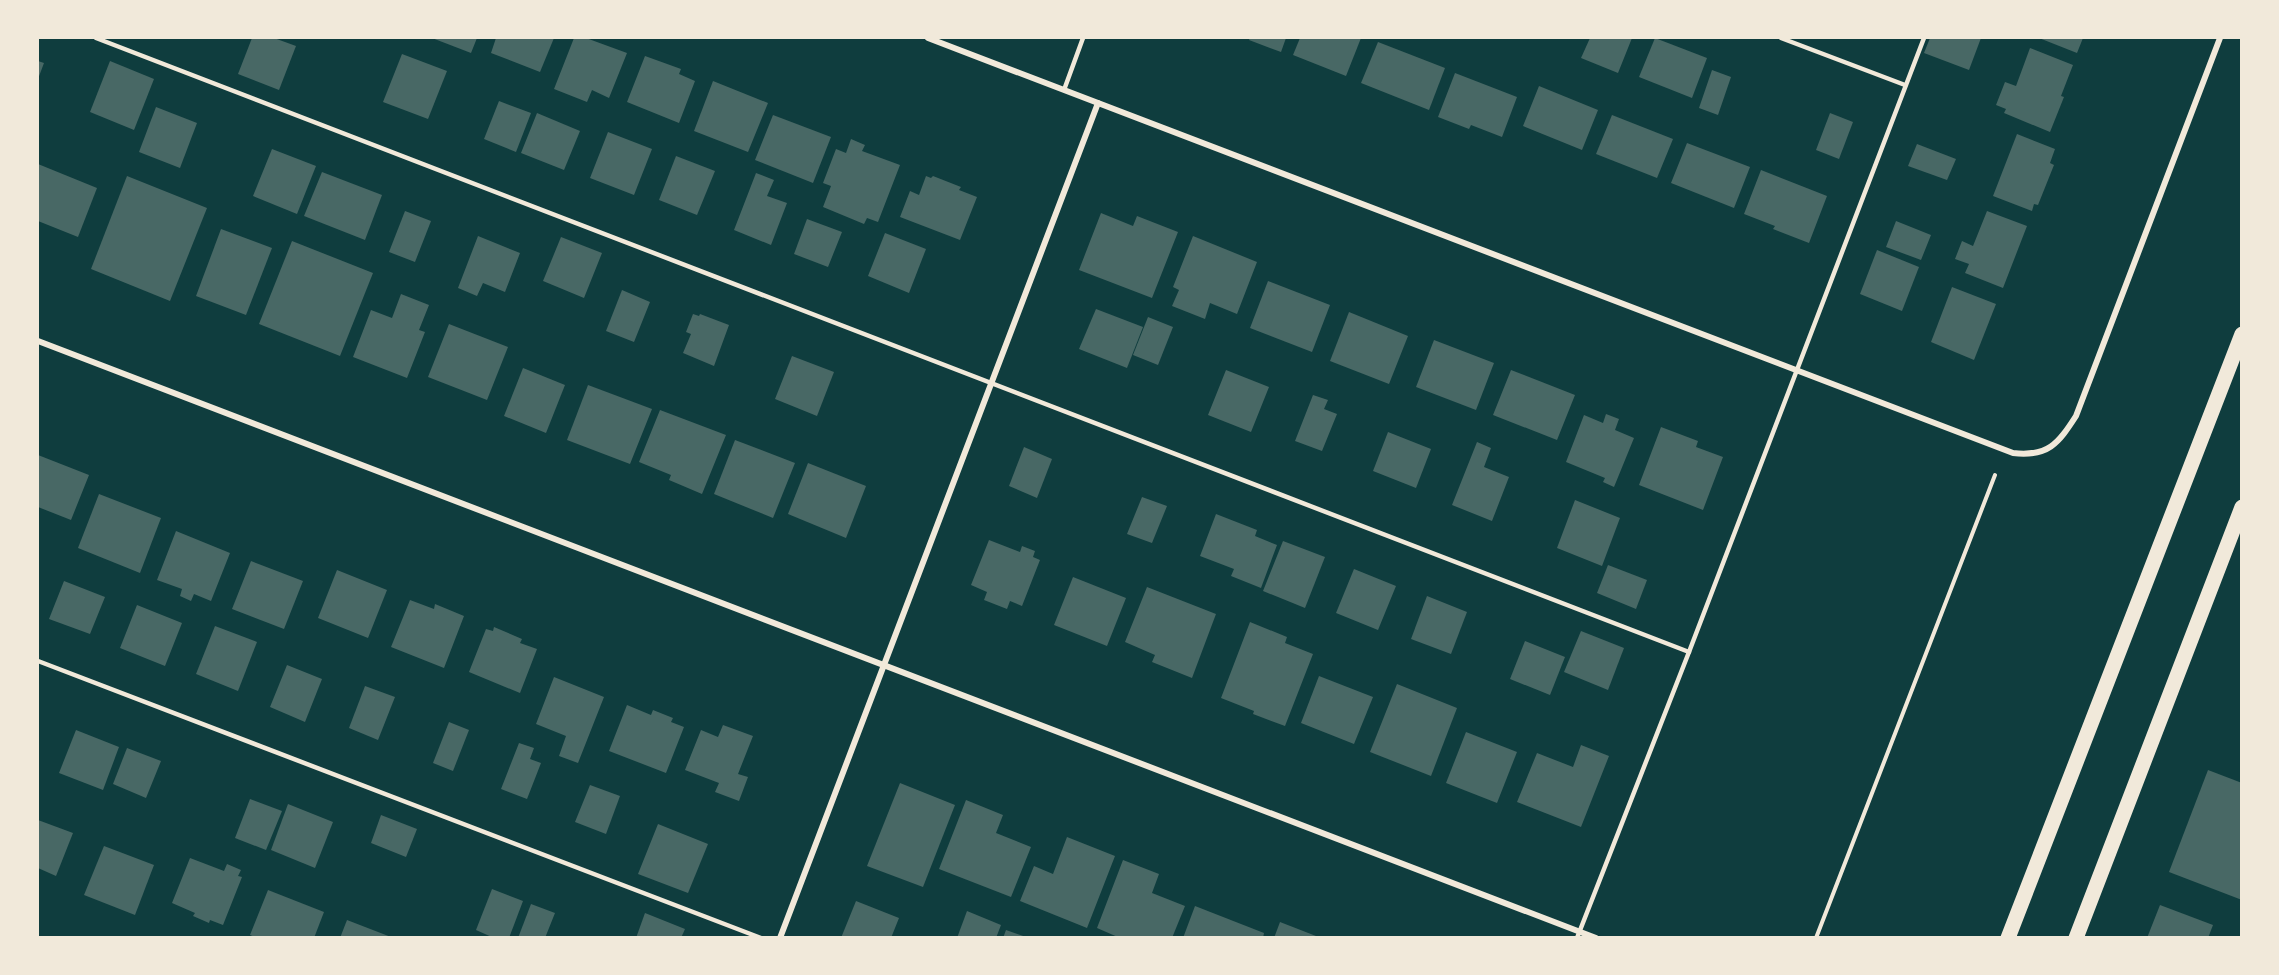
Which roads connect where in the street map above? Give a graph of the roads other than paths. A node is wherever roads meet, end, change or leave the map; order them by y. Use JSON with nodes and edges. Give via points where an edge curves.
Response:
{"nodes":[{"id":1,"x":96,"y":38,"type":"edge"},
{"id":2,"x":928,"y":38,"type":"edge"},
{"id":3,"x":1083,"y":38,"type":"edge"},
{"id":4,"x":1781,"y":38,"type":"edge"},
{"id":5,"x":1924,"y":38,"type":"edge"},
{"id":6,"x":2220,"y":38,"type":"edge"},
{"id":7,"x":1905,"y":85,"type":"junction"},
{"id":8,"x":1064,"y":90,"type":"junction"},
{"id":9,"x":1098,"y":103,"type":"junction"},
{"id":10,"x":2241,"y":334,"type":"edge"},
{"id":11,"x":38,"y":341,"type":"edge"},
{"id":12,"x":1797,"y":371,"type":"junction"},
{"id":13,"x":992,"y":382,"type":"junction"},
{"id":14,"x":2241,"y":507,"type":"edge"},
{"id":15,"x":2236,"y":537,"type":"edge"},
{"id":16,"x":1689,"y":652,"type":"junction"},
{"id":17,"x":38,"y":661,"type":"edge"},
{"id":18,"x":885,"y":665,"type":"junction"},
{"id":19,"x":1578,"y":934,"type":"edge"},
{"id":20,"x":761,"y":938,"type":"edge"},
{"id":21,"x":780,"y":938,"type":"edge"},
{"id":22,"x":1596,"y":938,"type":"edge"},
{"id":23,"x":2008,"y":938,"type":"edge"},
{"id":24,"x":2076,"y":938,"type":"edge"}],
"edges":[{"from":1,"to":13,"type":"lane"},
{"from":2,"to":8,"type":"street"},
{"from":3,"to":8,"type":"lane"},
{"from":4,"to":7,"type":"lane"},
{"from":5,"to":7,"type":"lane"},
{"from":6,"to":12,"type":"street","via":[[2076,416],[2050,448],[2040,454],[2013,453]]},
{"from":7,"to":12,"type":"lane"},
{"from":8,"to":9,"type":"street"},
{"from":9,"to":12,"type":"street"},
{"from":9,"to":13,"type":"street"},
{"from":10,"to":23,"type":"main road"},
{"from":11,"to":18,"type":"street"},
{"from":12,"to":16,"type":"lane"},
{"from":13,"to":16,"type":"lane"},
{"from":13,"to":18,"type":"street"},
{"from":14,"to":15,"type":"main road"},
{"from":15,"to":24,"type":"main road"},
{"from":16,"to":19,"type":"lane"},
{"from":17,"to":20,"type":"lane"},
{"from":18,"to":19,"type":"street"},
{"from":18,"to":21,"type":"street"},
{"from":19,"to":22,"type":"street"}]}
